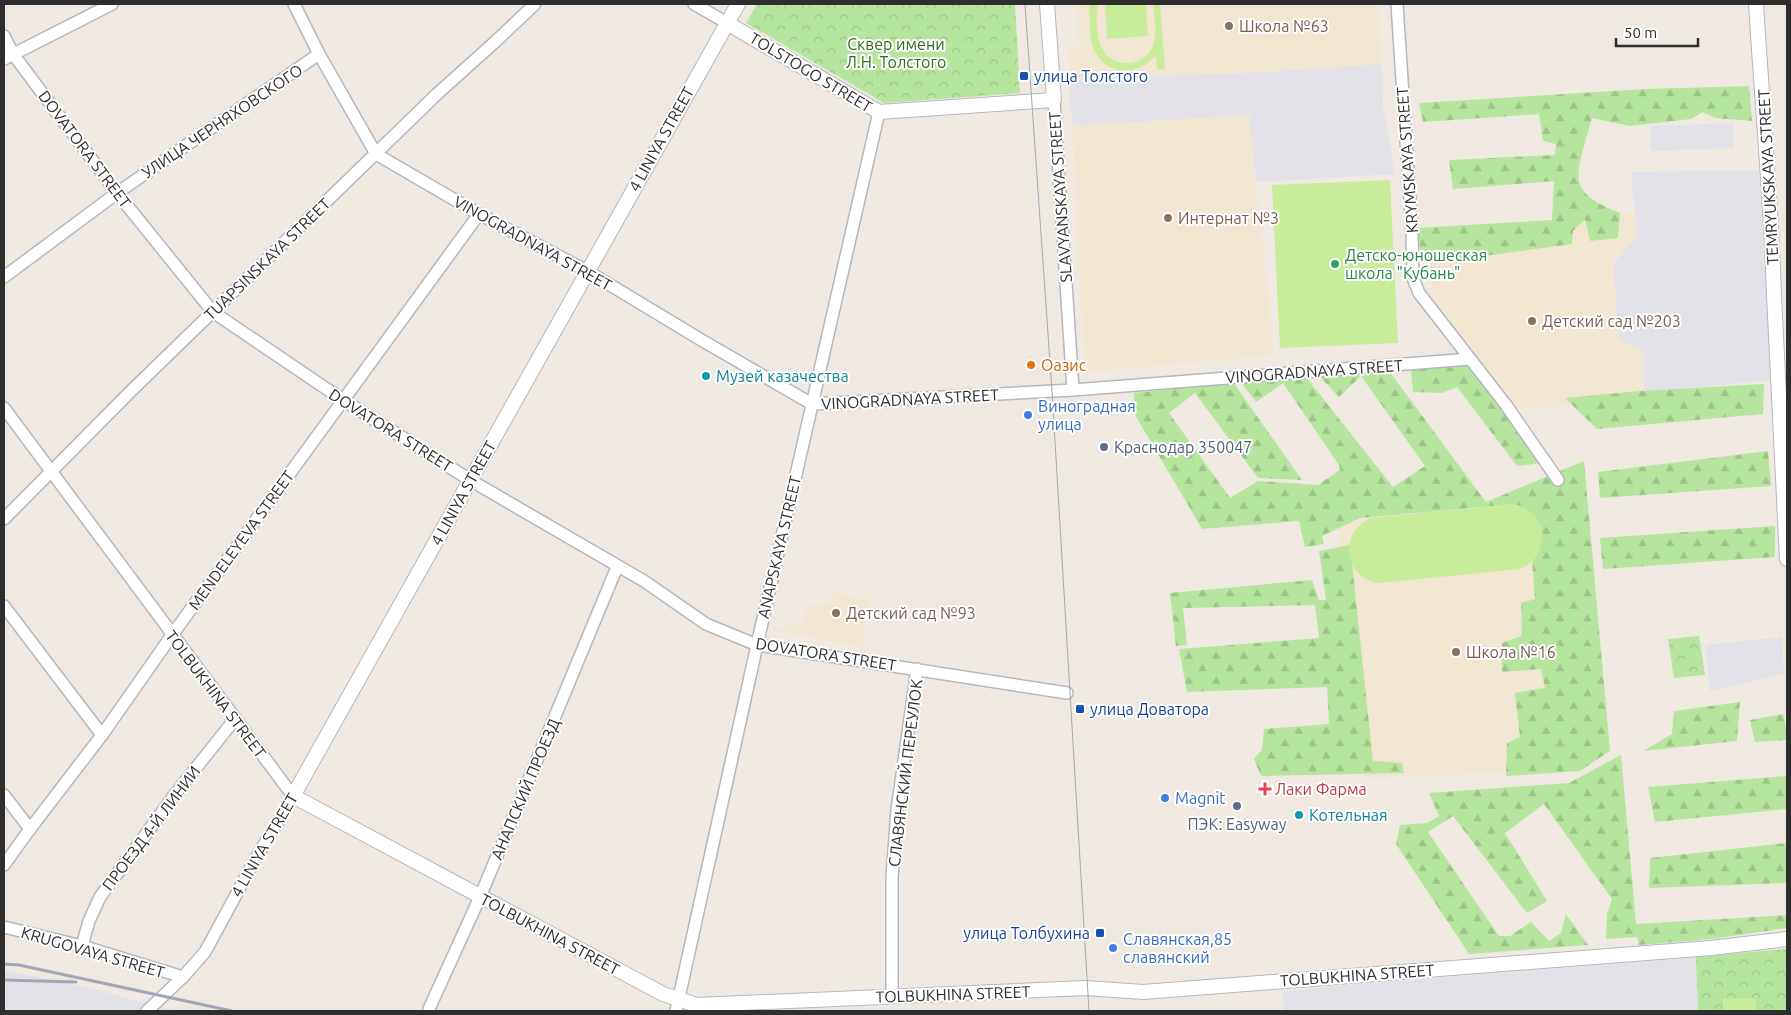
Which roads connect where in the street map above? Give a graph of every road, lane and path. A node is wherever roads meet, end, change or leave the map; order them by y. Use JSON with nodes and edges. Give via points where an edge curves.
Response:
{"nodes":[{"id":1,"x":112,"y":4,"type":"edge"},
{"id":2,"x":294,"y":4,"type":"edge"},
{"id":3,"x":535,"y":4,"type":"edge"},
{"id":4,"x":694,"y":4,"type":"edge"},
{"id":5,"x":738,"y":4,"type":"edge"},
{"id":6,"x":1048,"y":4,"type":"edge"},
{"id":7,"x":1397,"y":4,"type":"edge"},
{"id":8,"x":1756,"y":4,"type":"edge"},
{"id":9,"x":728,"y":23,"type":"junction"},
{"id":10,"x":4,"y":36,"type":"edge"},
{"id":11,"x":319,"y":54,"type":"junction"},
{"id":12,"x":9,"y":57,"type":"edge"},
{"id":13,"x":1054,"y":100,"type":"junction"},
{"id":14,"x":879,"y":112,"type":"junction"},
{"id":15,"x":376,"y":154,"type":"junction"},
{"id":16,"x":117,"y":192,"type":"junction"},
{"id":17,"x":480,"y":214,"type":"junction"},
{"id":18,"x":587,"y":271,"type":"junction"},
{"id":19,"x":4,"y":277,"type":"edge"},
{"id":20,"x":213,"y":312,"type":"junction"},
{"id":21,"x":1470,"y":359,"type":"junction"},
{"id":22,"x":1073,"y":390,"type":"junction"},
{"id":23,"x":343,"y":400,"type":"junction"},
{"id":24,"x":812,"y":404,"type":"junction"},
{"id":25,"x":4,"y":408,"type":"edge"},
{"id":26,"x":51,"y":470,"type":"junction"},
{"id":27,"x":470,"y":480,"type":"junction"},
{"id":28,"x":1558,"y":480,"type":"dead end"},
{"id":29,"x":4,"y":519,"type":"edge"},
{"id":30,"x":1787,"y":560,"type":"edge"},
{"id":31,"x":618,"y":566,"type":"junction"},
{"id":32,"x":4,"y":606,"type":"edge"},
{"id":33,"x":172,"y":635,"type":"junction"},
{"id":34,"x":757,"y":645,"type":"junction"},
{"id":35,"x":917,"y":669,"type":"junction"},
{"id":36,"x":1067,"y":692,"type":"dead end"},
{"id":37,"x":236,"y":719,"type":"junction"},
{"id":38,"x":102,"y":735,"type":"junction"},
{"id":39,"x":4,"y":795,"type":"edge"},
{"id":40,"x":293,"y":796,"type":"junction"},
{"id":41,"x":30,"y":829,"type":"junction"},
{"id":42,"x":4,"y":865,"type":"edge"},
{"id":43,"x":480,"y":897,"type":"junction"},
{"id":44,"x":4,"y":927,"type":"edge"},
{"id":45,"x":1787,"y":939,"type":"edge"},
{"id":46,"x":82,"y":946,"type":"junction"},
{"id":47,"x":183,"y":978,"type":"junction"},
{"id":48,"x":892,"y":996,"type":"junction"},
{"id":49,"x":677,"y":1005,"type":"edge"},
{"id":50,"x":152,"y":1010,"type":"edge"},
{"id":51,"x":429,"y":1010,"type":"dead end"}],
"edges":[{"from":1,"to":12,"type":"street"},
{"from":2,"to":11,"type":"street"},
{"from":3,"to":15,"type":"street","name":"TUAPSINSKAYA STREET"},
{"from":4,"to":9,"type":"street","name":"TOLSTOGO STREET"},
{"from":5,"to":9,"type":"street","name":"4 LINIYA STREET"},
{"from":6,"to":13,"type":"street","name":"SLAVYANSKAYA STREET"},
{"from":7,"to":21,"type":"street","name":"KRYMSKAYA STREET","via":[[1413,278],[1419,293]]},
{"from":8,"to":30,"type":"street","name":"TEMRYUKSKAYA STREET","via":[[1774,278]]},
{"from":9,"to":14,"type":"street","name":"TOLSTOGO STREET"},
{"from":9,"to":18,"type":"street","name":"4 LINIYA STREET"},
{"from":10,"to":12,"type":"street","name":"DOVATORA STREET"},
{"from":11,"to":15,"type":"street"},
{"from":11,"to":16,"type":"street","name":"УЛИЦА ЧЕРНЯХОВСКОГО"},
{"from":12,"to":16,"type":"street","name":"DOVATORA STREET"},
{"from":13,"to":14,"type":"street","name":"TOLSTOGO STREET"},
{"from":13,"to":22,"type":"street","name":"SLAVYANSKAYA STREET"},
{"from":14,"to":24,"type":"street","name":"ANAPSKAYA STREET"},
{"from":15,"to":17,"type":"street","name":"VINOGRADNAYA STREET"},
{"from":15,"to":20,"type":"street","name":"TUAPSINSKAYA STREET"},
{"from":16,"to":19,"type":"street","name":"УЛИЦА ЧЕРНЯХОВСКОГО"},
{"from":16,"to":20,"type":"street","name":"DOVATORA STREET"},
{"from":17,"to":18,"type":"street","name":"VINOGRADNAYA STREET"},
{"from":17,"to":23,"type":"street","name":"MENDELEYEVA STREET"},
{"from":18,"to":24,"type":"street","name":"VINOGRADNAYA STREET"},
{"from":18,"to":27,"type":"street","name":"4 LINIYA STREET"},
{"from":20,"to":23,"type":"street","name":"DOVATORA STREET"},
{"from":20,"to":26,"type":"street","name":"TUAPSINSKAYA STREET"},
{"from":21,"to":22,"type":"street","name":"VINOGRADNAYA STREET"},
{"from":21,"to":28,"type":"street","name":"KRYMSKAYA STREET"},
{"from":22,"to":24,"type":"street","name":"VINOGRADNAYA STREET"},
{"from":23,"to":27,"type":"street","name":"DOVATORA STREET"},
{"from":23,"to":33,"type":"street","name":"MENDELEYEVA STREET"},
{"from":24,"to":34,"type":"street","name":"ANAPSKAYA STREET"},
{"from":25,"to":26,"type":"street","name":"TOLBUKHINA STREET"},
{"from":26,"to":29,"type":"street","name":"TUAPSINSKAYA STREET"},
{"from":26,"to":33,"type":"street","name":"TOLBUKHINA STREET"},
{"from":27,"to":31,"type":"street","name":"DOVATORA STREET"},
{"from":27,"to":40,"type":"street","name":"4 LINIYA STREET"},
{"from":31,"to":34,"type":"street","name":"DOVATORA STREET","via":[[706,624]]},
{"from":31,"to":43,"type":"street","name":"АНАПСКИЙ ПРОЕЗД"},
{"from":32,"to":38,"type":"street"},
{"from":33,"to":37,"type":"street","name":"TOLBUKHINA STREET"},
{"from":33,"to":38,"type":"street","name":"MENDELEYEVA STREET"},
{"from":34,"to":35,"type":"street","name":"DOVATORA STREET"},
{"from":34,"to":49,"type":"street","name":"ANAPSKAYA STREET"},
{"from":35,"to":36,"type":"street","name":"DOVATORA STREET"},
{"from":35,"to":48,"type":"street","name":"СЛАВЯНСКИЙ ПЕРЕУЛОК","via":[[892,877]]},
{"from":37,"to":40,"type":"street","name":"TOLBUKHINA STREET"},
{"from":37,"to":46,"type":"street","name":"ПРОЕЗД 4-Й ЛИНИИ","via":[[100,897]]},
{"from":38,"to":41,"type":"street","name":"MENDELEYEVA STREET"},
{"from":39,"to":41,"type":"street"},
{"from":40,"to":43,"type":"street","name":"TOLBUKHINA STREET"},
{"from":40,"to":47,"type":"street","name":"4 LINIYA STREET","via":[[205,952]]},
{"from":41,"to":42,"type":"street","name":"MENDELEYEVA STREET"},
{"from":43,"to":49,"type":"street","name":"TOLBUKHINA STREET","via":[[663,994]]},
{"from":43,"to":51,"type":"street","name":"АНАПСКИЙ ПРОЕЗД"},
{"from":44,"to":46,"type":"street","name":"KRUGOVAYA STREET"},
{"from":45,"to":48,"type":"street","name":"TOLBUKHINA STREET","via":[[1711,948],[1143,992],[1085,988]]},
{"from":46,"to":47,"type":"street","name":"KRUGOVAYA STREET"},
{"from":47,"to":50,"type":"street","name":"4 LINIYA STREET"},
{"from":48,"to":49,"type":"street","name":"TOLBUKHINA STREET"}]}
